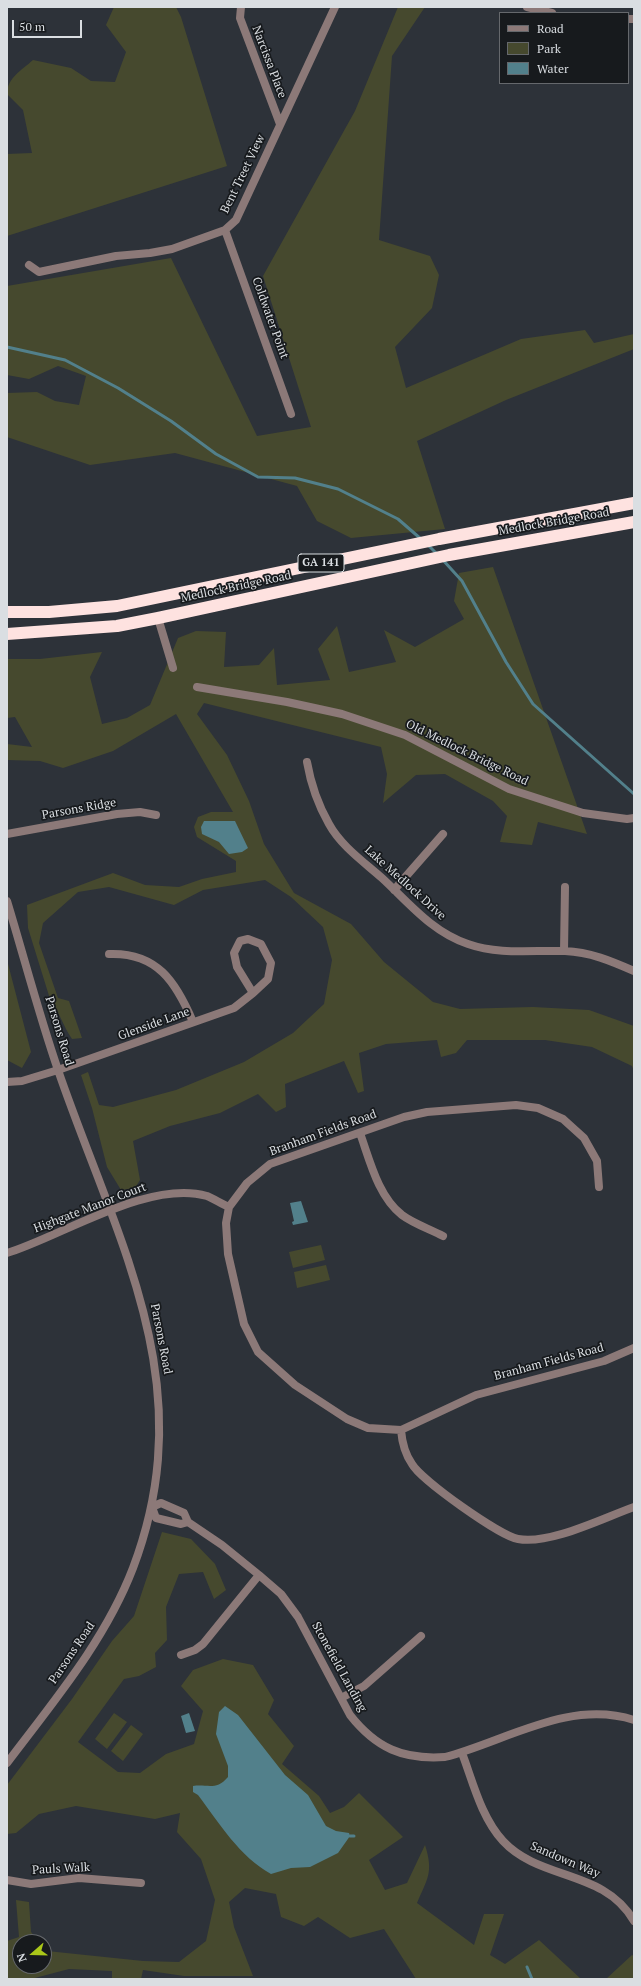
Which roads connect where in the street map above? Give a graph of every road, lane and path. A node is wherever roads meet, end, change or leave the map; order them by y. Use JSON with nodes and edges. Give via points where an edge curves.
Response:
{"nodes":[{"id":1,"x":240,"y":7,"type":"edge"},
{"id":2,"x":335,"y":7,"type":"edge"},
{"id":3,"x":528,"y":7,"type":"edge"},
{"id":4,"x":548,"y":12,"type":"edge"},
{"id":5,"x":280,"y":124,"type":"junction"},
{"id":6,"x":225,"y":230,"type":"junction"},
{"id":7,"x":29,"y":265,"type":"dead end"},
{"id":8,"x":292,"y":414,"type":"dead end"},
{"id":9,"x":634,"y":503,"type":"edge"},
{"id":10,"x":634,"y":522,"type":"edge"},
{"id":11,"x":7,"y":612,"type":"edge"},
{"id":12,"x":158,"y":618,"type":"junction"},
{"id":13,"x":7,"y":634,"type":"edge"},
{"id":14,"x":173,"y":668,"type":"dead end"},
{"id":15,"x":197,"y":687,"type":"dead end"},
{"id":16,"x":307,"y":762,"type":"dead end"},
{"id":17,"x":156,"y":815,"type":"dead end"},
{"id":18,"x":634,"y":818,"type":"edge"},
{"id":19,"x":7,"y":834,"type":"edge"},
{"id":20,"x":444,"y":834,"type":"dead end"},
{"id":21,"x":565,"y":887,"type":"dead end"},
{"id":22,"x":394,"y":890,"type":"junction"},
{"id":23,"x":7,"y":901,"type":"edge"},
{"id":24,"x":564,"y":951,"type":"junction"},
{"id":25,"x":109,"y":954,"type":"dead end"},
{"id":26,"x":634,"y":971,"type":"edge"},
{"id":27,"x":253,"y":993,"type":"junction"},
{"id":28,"x":193,"y":1022,"type":"junction"},
{"id":29,"x":58,"y":1070,"type":"junction"},
{"id":30,"x":7,"y":1082,"type":"edge"},
{"id":31,"x":360,"y":1133,"type":"junction"},
{"id":32,"x":600,"y":1187,"type":"dead end"},
{"id":33,"x":229,"y":1207,"type":"junction"},
{"id":34,"x":112,"y":1210,"type":"junction"},
{"id":35,"x":443,"y":1236,"type":"dead end"},
{"id":36,"x":7,"y":1253,"type":"edge"},
{"id":37,"x":634,"y":1348,"type":"edge"},
{"id":38,"x":401,"y":1430,"type":"junction"},
{"id":39,"x":152,"y":1507,"type":"junction"},
{"id":40,"x":634,"y":1507,"type":"edge"},
{"id":41,"x":188,"y":1522,"type":"junction"},
{"id":42,"x":259,"y":1574,"type":"junction"},
{"id":43,"x":420,"y":1636,"type":"dead end"},
{"id":44,"x":181,"y":1655,"type":"dead end"},
{"id":45,"x":341,"y":1698,"type":"junction"},
{"id":46,"x":634,"y":1720,"type":"edge"},
{"id":47,"x":462,"y":1752,"type":"junction"},
{"id":48,"x":7,"y":1764,"type":"edge"},
{"id":49,"x":7,"y":1880,"type":"edge"},
{"id":50,"x":141,"y":1883,"type":"dead end"},
{"id":51,"x":634,"y":1921,"type":"edge"}],
"edges":[{"from":1,"to":5,"type":"street","name":"Narcissa Place","via":[[240,18]]},
{"from":2,"to":5,"type":"street","name":"Bent Treet View"},
{"from":3,"to":4,"type":"street"},
{"from":5,"to":6,"type":"street","name":"Bent Treet View","via":[[236,220]]},
{"from":6,"to":7,"type":"street","name":"Bent Treet View","via":[[172,249],[116,256],[39,272]]},
{"from":6,"to":8,"type":"street","name":"Coldwater Point"},
{"from":9,"to":11,"type":"highway","name":"Medlock Bridge Road","number":"GA 141","via":[[439,539],[117,606],[49,612]]},
{"from":10,"to":12,"type":"highway","name":"Medlock Bridge Road","number":"GA 141","via":[[449,555]]},
{"from":12,"to":13,"type":"highway","name":"Medlock Bridge Road","number":"GA 141","via":[[117,626]]},
{"from":12,"to":14,"type":"street"},
{"from":15,"to":18,"type":"street","name":"Old Medlock Bridge Road","via":[[342,714],[405,735],[509,790],[583,813]]},
{"from":16,"to":22,"type":"street","name":"Lake Medlock Drive","via":[[312,788],[329,825],[345,845]]},
{"from":17,"to":19,"type":"street","name":"Parsons Ridge","via":[[140,812],[116,814]]},
{"from":20,"to":22,"type":"street"},
{"from":21,"to":24,"type":"street"},
{"from":22,"to":24,"type":"street","name":"Lake Medlock Drive","via":[[445,934],[468,944],[494,950]]},
{"from":23,"to":29,"type":"street","name":"Parsons Road"},
{"from":24,"to":26,"type":"street","name":"Lake Medlock Drive","via":[[597,955]]},
{"from":25,"to":28,"type":"street","via":[[125,953],[144,958],[156,966],[173,981]]},
{"from":27,"to":27,"type":"street","name":"Glenside Lane","via":[[268,979],[271,963],[261,944],[248,939],[240,942],[234,953],[237,966]]},
{"from":27,"to":28,"type":"street","name":"Glenside Lane","via":[[234,1008]]},
{"from":28,"to":29,"type":"street","name":"Glenside Lane"},
{"from":29,"to":30,"type":"street","name":"Glenside Lane"},
{"from":29,"to":34,"type":"street","name":"Parsons Road"},
{"from":31,"to":32,"type":"street","name":"Branham Fields Road","via":[[404,1117],[427,1112],[516,1105],[538,1108],[564,1119],[584,1138],[597,1161]]},
{"from":31,"to":33,"type":"street","name":"Branham Fields Road","via":[[270,1164],[246,1183]]},
{"from":31,"to":35,"type":"street","via":[[380,1186],[391,1204],[403,1216]]},
{"from":33,"to":34,"type":"street","name":"Highgate Manor Court","via":[[206,1196],[186,1194],[152,1196]]},
{"from":33,"to":38,"type":"street","name":"Branham Fields Road","via":[[226,1223],[229,1261],[244,1324],[258,1352],[295,1386],[347,1419],[368,1428]]},
{"from":34,"to":36,"type":"street","name":"Highgate Manor Court"},
{"from":34,"to":39,"type":"street","name":"Parsons Road","via":[[144,1310],[156,1368],[160,1437]]},
{"from":37,"to":38,"type":"street","name":"Branham Fields Road","via":[[604,1361],[476,1395]]},
{"from":38,"to":40,"type":"street","via":[[402,1442],[412,1465],[468,1510],[517,1539],[553,1537]]},
{"from":39,"to":41,"type":"street","via":[[156,1518],[181,1524]]},
{"from":39,"to":41,"type":"street","name":"Stonefield Landing","via":[[161,1502],[184,1513]]},
{"from":39,"to":48,"type":"street","name":"Parsons Road","via":[[132,1570],[103,1631]]},
{"from":41,"to":42,"type":"street","name":"Stonefield Landing"},
{"from":42,"to":44,"type":"street","via":[[203,1644]]},
{"from":42,"to":45,"type":"street","name":"Stonefield Landing","via":[[280,1594],[298,1617]]},
{"from":43,"to":45,"type":"street","via":[[364,1686]]},
{"from":45,"to":47,"type":"street","name":"Stonefield Landing","via":[[361,1729],[391,1750],[408,1756],[427,1758],[445,1757]]},
{"from":46,"to":47,"type":"street","name":"Stonefield Landing","via":[[609,1715],[574,1715]]},
{"from":47,"to":51,"type":"street","name":"Sandown Way","via":[[486,1816],[504,1842],[530,1860],[608,1892],[619,1901]]},
{"from":49,"to":50,"type":"street","name":"Pauls Walk","via":[[31,1884],[79,1878]]}]}
